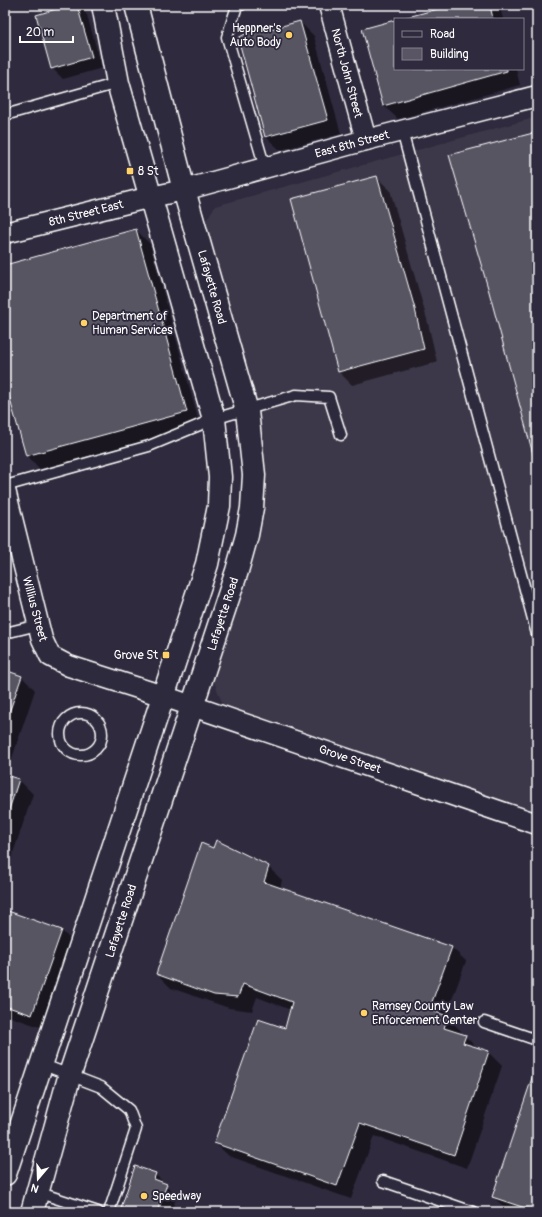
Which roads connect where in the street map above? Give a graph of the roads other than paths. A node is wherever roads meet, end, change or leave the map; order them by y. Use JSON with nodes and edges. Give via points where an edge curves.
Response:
{"nodes":[{"id":1,"x":103,"y":5,"type":"edge"},
{"id":2,"x":136,"y":5,"type":"edge"},
{"id":3,"x":242,"y":5,"type":"edge"},
{"id":4,"x":329,"y":5,"type":"edge"},
{"id":5,"x":118,"y":83,"type":"junction"},
{"id":6,"x":537,"y":96,"type":"edge"},
{"id":7,"x":5,"y":115,"type":"edge"},
{"id":8,"x":402,"y":131,"type":"junction"},
{"id":9,"x":366,"y":140,"type":"junction"},
{"id":10,"x":265,"y":168,"type":"junction"},
{"id":11,"x":167,"y":193,"type":"junction"},
{"id":12,"x":5,"y":232,"type":"edge"},
{"id":13,"x":247,"y":411,"type":"junction"},
{"id":14,"x":214,"y":419,"type":"junction"},
{"id":15,"x":341,"y":435,"type":"dead end"},
{"id":16,"x":5,"y":486,"type":"edge"},
{"id":17,"x":5,"y":490,"type":"edge"},
{"id":18,"x":38,"y":625,"type":"junction"},
{"id":19,"x":5,"y":633,"type":"edge"},
{"id":20,"x":537,"y":634,"type":"edge"},
{"id":21,"x":163,"y":696,"type":"junction"},
{"id":22,"x":192,"y":706,"type":"junction"},
{"id":23,"x":75,"y":755,"type":"joint"},
{"id":24,"x":537,"y":824,"type":"edge"},
{"id":25,"x":484,"y":1022,"type":"dead end"},
{"id":26,"x":537,"y":1040,"type":"edge"},
{"id":27,"x":41,"y":1064,"type":"junction"},
{"id":28,"x":70,"y":1074,"type":"junction"},
{"id":29,"x":5,"y":1174,"type":"edge"},
{"id":30,"x":383,"y":1181,"type":"dead end"},
{"id":31,"x":34,"y":1202,"type":"edge"},
{"id":32,"x":98,"y":1212,"type":"edge"},
{"id":33,"x":109,"y":1212,"type":"edge"},
{"id":34,"x":473,"y":1212,"type":"edge"}],
"edges":[{"from":1,"to":5,"type":"main road","name":"Lafayette Road"},
{"from":2,"to":11,"type":"main road","name":"Lafayette Road"},
{"from":3,"to":10,"type":"lane","via":[[237,6],[227,37]]},
{"from":4,"to":9,"type":"street","name":"North John Street"},
{"from":5,"to":7,"type":"lane"},
{"from":5,"to":11,"type":"main road","name":"Lafayette Road"},
{"from":6,"to":8,"type":"street","name":"East 8th Street"},
{"from":8,"to":9,"type":"street","name":"East 8th Street"},
{"from":8,"to":20,"type":"lane"},
{"from":9,"to":10,"type":"street","name":"East 8th Street"},
{"from":10,"to":11,"type":"street","name":"East 8th Street"},
{"from":11,"to":12,"type":"street","name":"8th Street East"},
{"from":11,"to":13,"type":"main road","name":"Lafayette Road"},
{"from":11,"to":14,"type":"main road","name":"Lafayette Road"},
{"from":13,"to":14,"type":"lane"},
{"from":13,"to":15,"type":"lane","via":[[296,395],[329,397]]},
{"from":13,"to":22,"type":"main road","name":"Lafayette Road","via":[[254,475],[252,508],[237,571]]},
{"from":14,"to":16,"type":"lane","via":[[149,446]]},
{"from":14,"to":21,"type":"main road","name":"Lafayette Road","via":[[220,477],[215,532],[207,564]]},
{"from":17,"to":18,"type":"street","name":"Willius Street"},
{"from":18,"to":19,"type":"lane"},
{"from":18,"to":21,"type":"street","name":"Willius Street","via":[[50,656],[69,666]]},
{"from":21,"to":22,"type":"street","name":"Grove Street"},
{"from":21,"to":27,"type":"main road","name":"Lafayette Road"},
{"from":22,"to":24,"type":"street","name":"Grove Street"},
{"from":22,"to":28,"type":"main road","name":"Lafayette Road"},
{"from":23,"to":23,"type":"lane","via":[[90,753],[100,743],[100,726],[87,714],[70,716],[61,727],[62,744]]},
{"from":25,"to":26,"type":"lane"},
{"from":27,"to":28,"type":"lane"},
{"from":27,"to":29,"type":"main road","name":"Lafayette Road"},
{"from":28,"to":31,"type":"main road","name":"Lafayette Road"},
{"from":28,"to":33,"type":"lane","via":[[101,1087],[129,1110],[136,1129]]},
{"from":30,"to":34,"type":"lane"},
{"from":31,"to":32,"type":"lane"}]}
